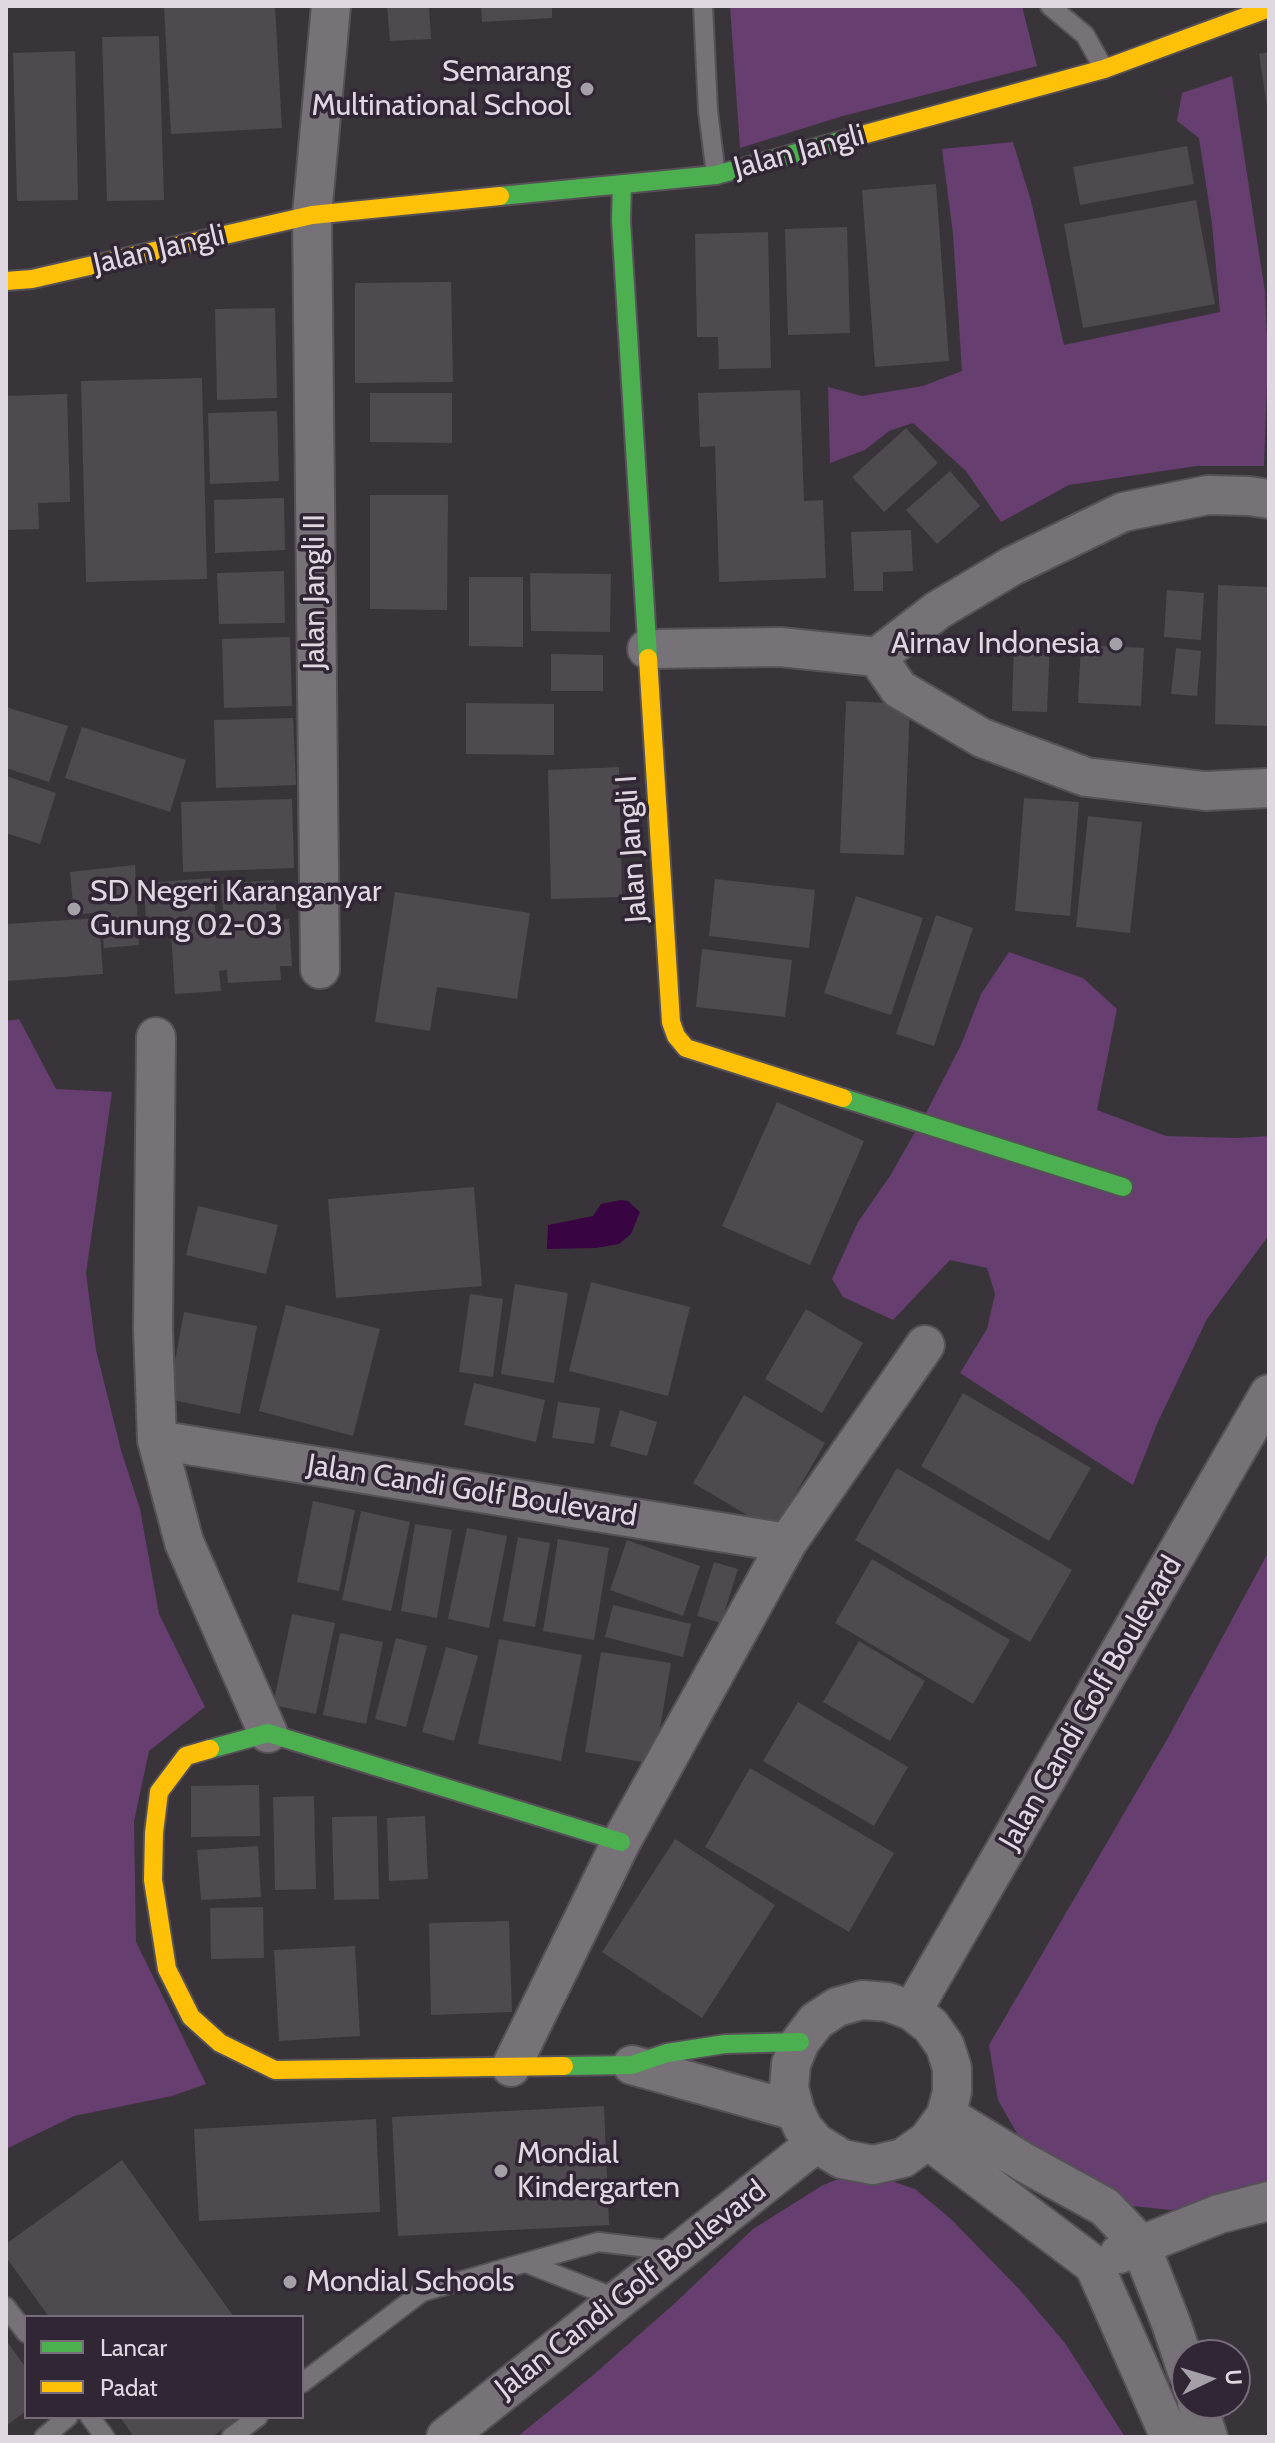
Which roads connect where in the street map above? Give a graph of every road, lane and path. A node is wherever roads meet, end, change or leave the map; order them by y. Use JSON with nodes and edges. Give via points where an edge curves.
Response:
{"nodes":[{"id":1,"x":331,"y":6,"type":"edge"},
{"id":2,"x":703,"y":6,"type":"edge"},
{"id":3,"x":1050,"y":6,"type":"edge"},
{"id":4,"x":1269,"y":8,"type":"edge"},
{"id":5,"x":1104,"y":69,"type":"junction"},
{"id":6,"x":716,"y":175,"type":"junction"},
{"id":7,"x":622,"y":184,"type":"junction"},
{"id":8,"x":312,"y":215,"type":"junction"},
{"id":9,"x":6,"y":281,"type":"edge"},
{"id":10,"x":1269,"y":499,"type":"edge"},
{"id":11,"x":647,"y":649,"type":"junction"},
{"id":12,"x":877,"y":657,"type":"junction"},
{"id":13,"x":1269,"y":788,"type":"edge"},
{"id":14,"x":320,"y":969,"type":"dead end"},
{"id":15,"x":156,"y":1037,"type":"dead end"},
{"id":16,"x":1123,"y":1187,"type":"dead end"},
{"id":17,"x":925,"y":1345,"type":"dead end"},
{"id":18,"x":1269,"y":1394,"type":"edge"},
{"id":19,"x":157,"y":1440,"type":"junction"},
{"id":20,"x":787,"y":1543,"type":"junction"},
{"id":21,"x":268,"y":1733,"type":"junction"},
{"id":22,"x":621,"y":1842,"type":"junction"},
{"id":23,"x":912,"y":2011,"type":"junction"},
{"id":24,"x":800,"y":2042,"type":"junction"},
{"id":25,"x":632,"y":2065,"type":"junction"},
{"id":26,"x":511,"y":2067,"type":"junction"},
{"id":27,"x":795,"y":2111,"type":"junction"},
{"id":28,"x":937,"y":2128,"type":"junction"},
{"id":29,"x":816,"y":2143,"type":"junction"},
{"id":30,"x":1269,"y":2201,"type":"edge"},
{"id":31,"x":1140,"y":2244,"type":"junction"},
{"id":32,"x":679,"y":2251,"type":"junction"},
{"id":33,"x":526,"y":2263,"type":"junction"},
{"id":34,"x":1094,"y":2265,"type":"junction"},
{"id":35,"x":618,"y":2299,"type":"junction"},
{"id":36,"x":6,"y":2307,"type":"edge"},
{"id":37,"x":24,"y":2330,"type":"edge"},
{"id":38,"x":1176,"y":2339,"type":"edge"},
{"id":39,"x":304,"y":2381,"type":"edge"},
{"id":40,"x":66,"y":2419,"type":"edge"},
{"id":41,"x":92,"y":2419,"type":"edge"},
{"id":42,"x":255,"y":2419,"type":"edge"},
{"id":43,"x":44,"y":2437,"type":"edge"},
{"id":44,"x":105,"y":2437,"type":"edge"},
{"id":45,"x":231,"y":2437,"type":"edge"},
{"id":46,"x":446,"y":2437,"type":"edge"},
{"id":47,"x":1170,"y":2437,"type":"edge"}],
"edges":[{"from":1,"to":8,"type":"street"},
{"from":2,"to":6,"type":"lane"},
{"from":3,"to":5,"type":"lane","via":[[1085,35]]},
{"from":4,"to":5,"type":"street","name":"Jalan Jangli"},
{"from":5,"to":6,"type":"street","name":"Jalan Jangli"},
{"from":6,"to":7,"type":"street","name":"Jalan Jangli"},
{"from":7,"to":8,"type":"street","name":"Jalan Jangli"},
{"from":7,"to":11,"type":"street","name":"Jalan Jangli I"},
{"from":8,"to":9,"type":"street","name":"Jalan Jangli"},
{"from":8,"to":14,"type":"street","name":"Jalan Jangli II"},
{"from":10,"to":12,"type":"street","via":[[1208,495],[1123,512],[1012,566],[938,610]]},
{"from":11,"to":12,"type":"street","via":[[780,647]]},
{"from":11,"to":16,"type":"street","name":"Jalan Jangli I","via":[[671,1022],[686,1048]]},
{"from":12,"to":13,"type":"street","via":[[899,689],[982,738],[1086,777],[1205,791]]},
{"from":15,"to":19,"type":"street"},
{"from":17,"to":20,"type":"street"},
{"from":18,"to":23,"type":"street","name":"Jalan Candi Golf Boulevard"},
{"from":19,"to":20,"type":"street","name":"Jalan Candi Golf Boulevard"},
{"from":19,"to":21,"type":"street","via":[[184,1542]]},
{"from":20,"to":22,"type":"street"},
{"from":21,"to":22,"type":"street"},
{"from":21,"to":26,"type":"street","via":[[186,1756],[159,1792],[153,1880],[167,1969],[191,2017],[220,2043],[275,2070]]},
{"from":22,"to":26,"type":"street"},
{"from":23,"to":24,"type":"street","via":[[862,2000],[837,2007],[816,2021]]},
{"from":23,"to":28,"type":"street","via":[[931,2026],[952,2068],[952,2092]]},
{"from":24,"to":25,"type":"street","via":[[725,2044]]},
{"from":24,"to":27,"type":"street","via":[[789,2088]]},
{"from":25,"to":26,"type":"street"},
{"from":25,"to":27,"type":"street"},
{"from":27,"to":29,"type":"street"},
{"from":28,"to":29,"type":"street","via":[[903,2158],[873,2165],[842,2159]]},
{"from":28,"to":31,"type":"street","via":[[1025,2163],[1105,2207]]},
{"from":28,"to":34,"type":"street"},
{"from":29,"to":32,"type":"street","name":"Jalan Candi Golf Boulevard"},
{"from":30,"to":31,"type":"street"},
{"from":31,"to":34,"type":"street"},
{"from":31,"to":38,"type":"street"},
{"from":32,"to":33,"type":"lane","via":[[598,2242]]},
{"from":32,"to":35,"type":"street","name":"Jalan Candi Golf Boulevard"},
{"from":33,"to":35,"type":"lane"},
{"from":33,"to":39,"type":"lane","via":[[422,2292]]},
{"from":34,"to":47,"type":"street"},
{"from":35,"to":46,"type":"street","name":"Jalan Candi Golf Boulevard"},
{"from":36,"to":37,"type":"lane"},
{"from":40,"to":43,"type":"lane"},
{"from":41,"to":44,"type":"lane"},
{"from":42,"to":45,"type":"lane"}]}
